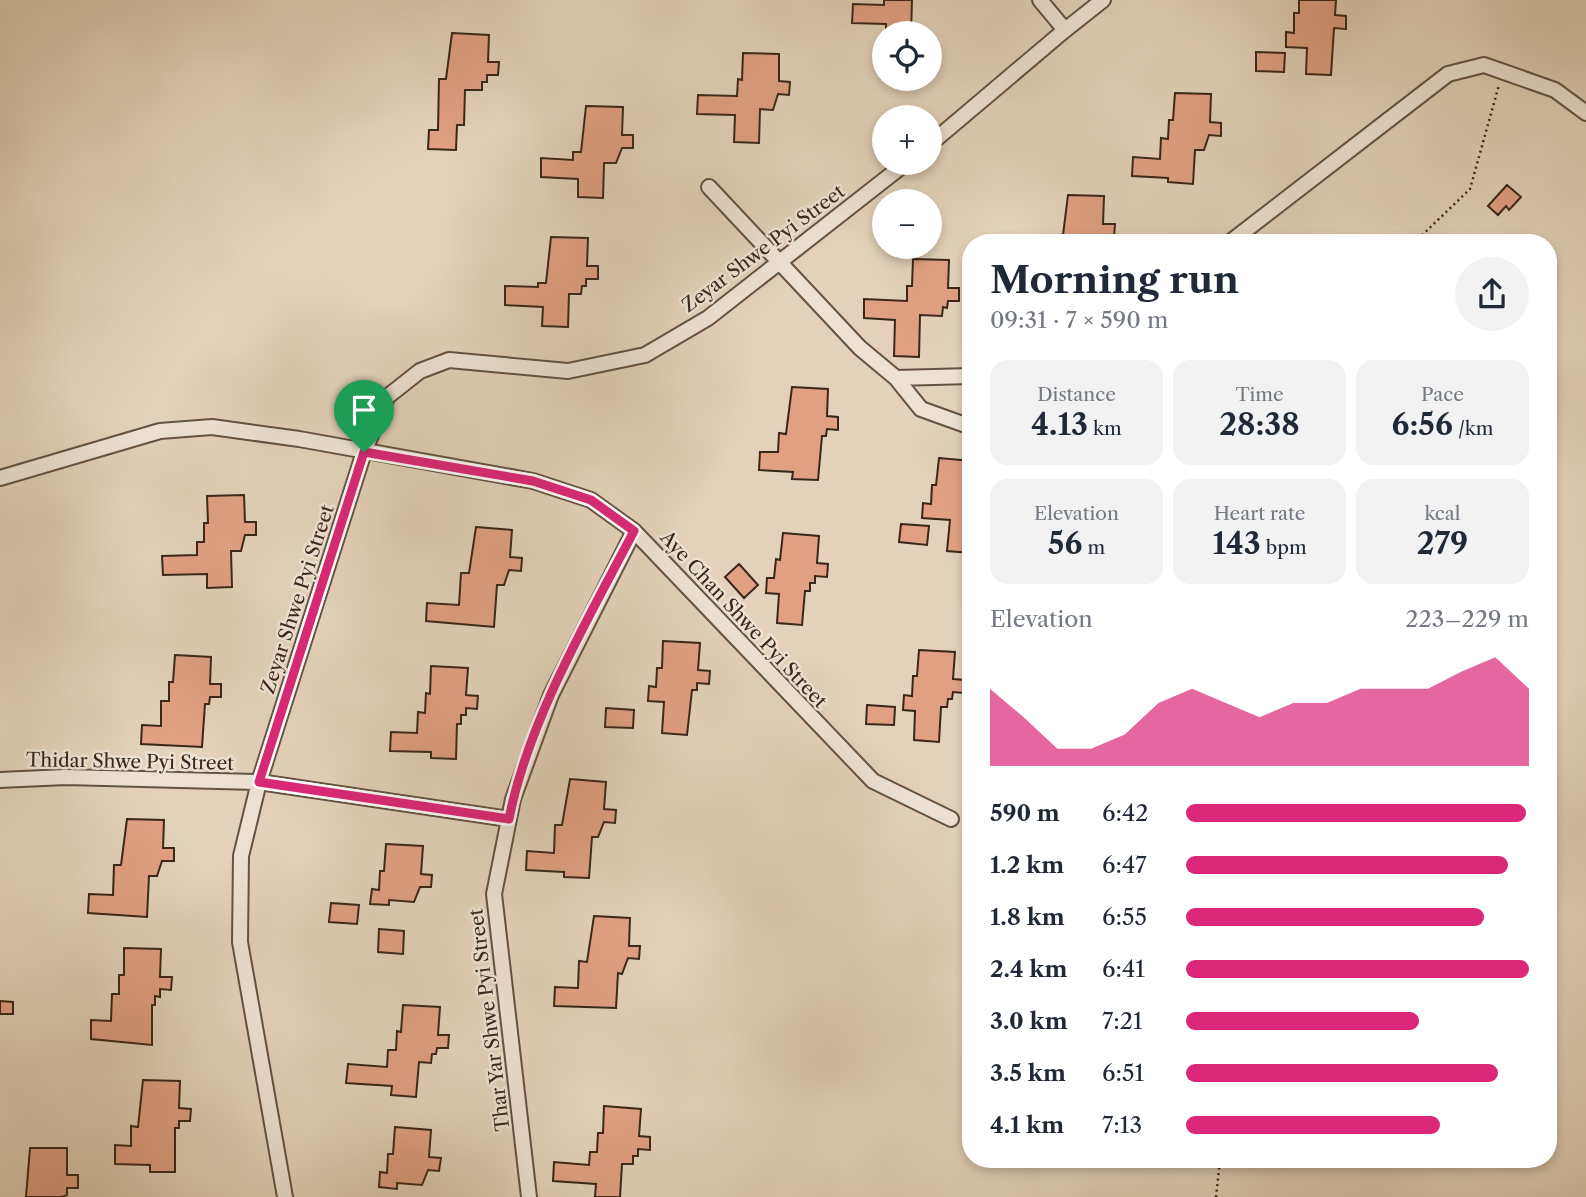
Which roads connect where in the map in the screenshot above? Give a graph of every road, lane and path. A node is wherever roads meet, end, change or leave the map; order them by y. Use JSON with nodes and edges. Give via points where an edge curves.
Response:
{"nodes":[{"id":1,"x":1040,"y":0,"type":"edge"},
{"id":2,"x":1103,"y":0,"type":"edge"},
{"id":3,"x":1065,"y":30,"type":"junction"},
{"id":4,"x":1503,"y":72,"type":"junction"},
{"id":5,"x":1586,"y":113,"type":"edge"},
{"id":6,"x":942,"y":134,"type":"edge"},
{"id":7,"x":890,"y":175,"type":"edge"},
{"id":8,"x":709,"y":187,"type":"dead end"},
{"id":9,"x":1241,"y":234,"type":"edge"},
{"id":10,"x":1423,"y":234,"type":"edge"},
{"id":11,"x":778,"y":261,"type":"junction"},
{"id":12,"x":962,"y":376,"type":"edge"},
{"id":13,"x":896,"y":377,"type":"junction"},
{"id":14,"x":962,"y":424,"type":"edge"},
{"id":15,"x":364,"y":452,"type":"junction"},
{"id":16,"x":0,"y":478,"type":"edge"},
{"id":17,"x":634,"y":531,"type":"junction"},
{"id":18,"x":0,"y":780,"type":"edge"},
{"id":19,"x":259,"y":782,"type":"junction"},
{"id":20,"x":509,"y":819,"type":"junction"},
{"id":21,"x":951,"y":820,"type":"dead end"},
{"id":22,"x":1219,"y":1168,"type":"edge"},
{"id":23,"x":285,"y":1197,"type":"edge"},
{"id":24,"x":530,"y":1197,"type":"edge"},
{"id":25,"x":1216,"y":1197,"type":"edge"}],
"edges":[{"from":1,"to":3,"type":"street"},
{"from":2,"to":3,"type":"street"},
{"from":3,"to":6,"type":"street"},
{"from":4,"to":5,"type":"street","via":[[1555,90]]},
{"from":4,"to":9,"type":"street","via":[[1484,65],[1448,74]]},
{"from":4,"to":10,"type":"path","via":[[1469,189]]},
{"from":7,"to":11,"type":"street","name":"Zeyar Shwe Pyi Street"},
{"from":8,"to":11,"type":"street"},
{"from":11,"to":13,"type":"street","via":[[860,348]]},
{"from":11,"to":15,"type":"street","name":"Zeyar Shwe Pyi Street","via":[[708,318],[645,355],[568,372],[449,360],[420,371],[387,397]]},
{"from":12,"to":13,"type":"street"},
{"from":13,"to":14,"type":"street","via":[[920,409]]},
{"from":15,"to":16,"type":"street","name":"Aye Chan Shwe Pyi Street","via":[[212,427],[173,430],[96,448]]},
{"from":15,"to":17,"type":"street","name":"Aye Chan Shwe Pyi Street","via":[[533,481],[591,500]]},
{"from":15,"to":19,"type":"street","name":"Zeyar Shwe Pyi Street"},
{"from":17,"to":20,"type":"street","name":"Thar Yar Shwe Pyi Street","via":[[551,695]]},
{"from":17,"to":21,"type":"street","name":"Aye Chan Shwe Pyi Street","via":[[873,781]]},
{"from":18,"to":19,"type":"street","name":"Thidar Shwe Pyi Street","via":[[65,777]]},
{"from":19,"to":20,"type":"street","name":"Thidar Shwe Pyi Street"},
{"from":19,"to":23,"type":"street","name":"Zeyar Shwe Pyi Street","via":[[241,856],[240,942]]},
{"from":20,"to":24,"type":"street","name":"Thar Yar Shwe Pyi Street","via":[[494,894]]},
{"from":22,"to":25,"type":"path"}]}
